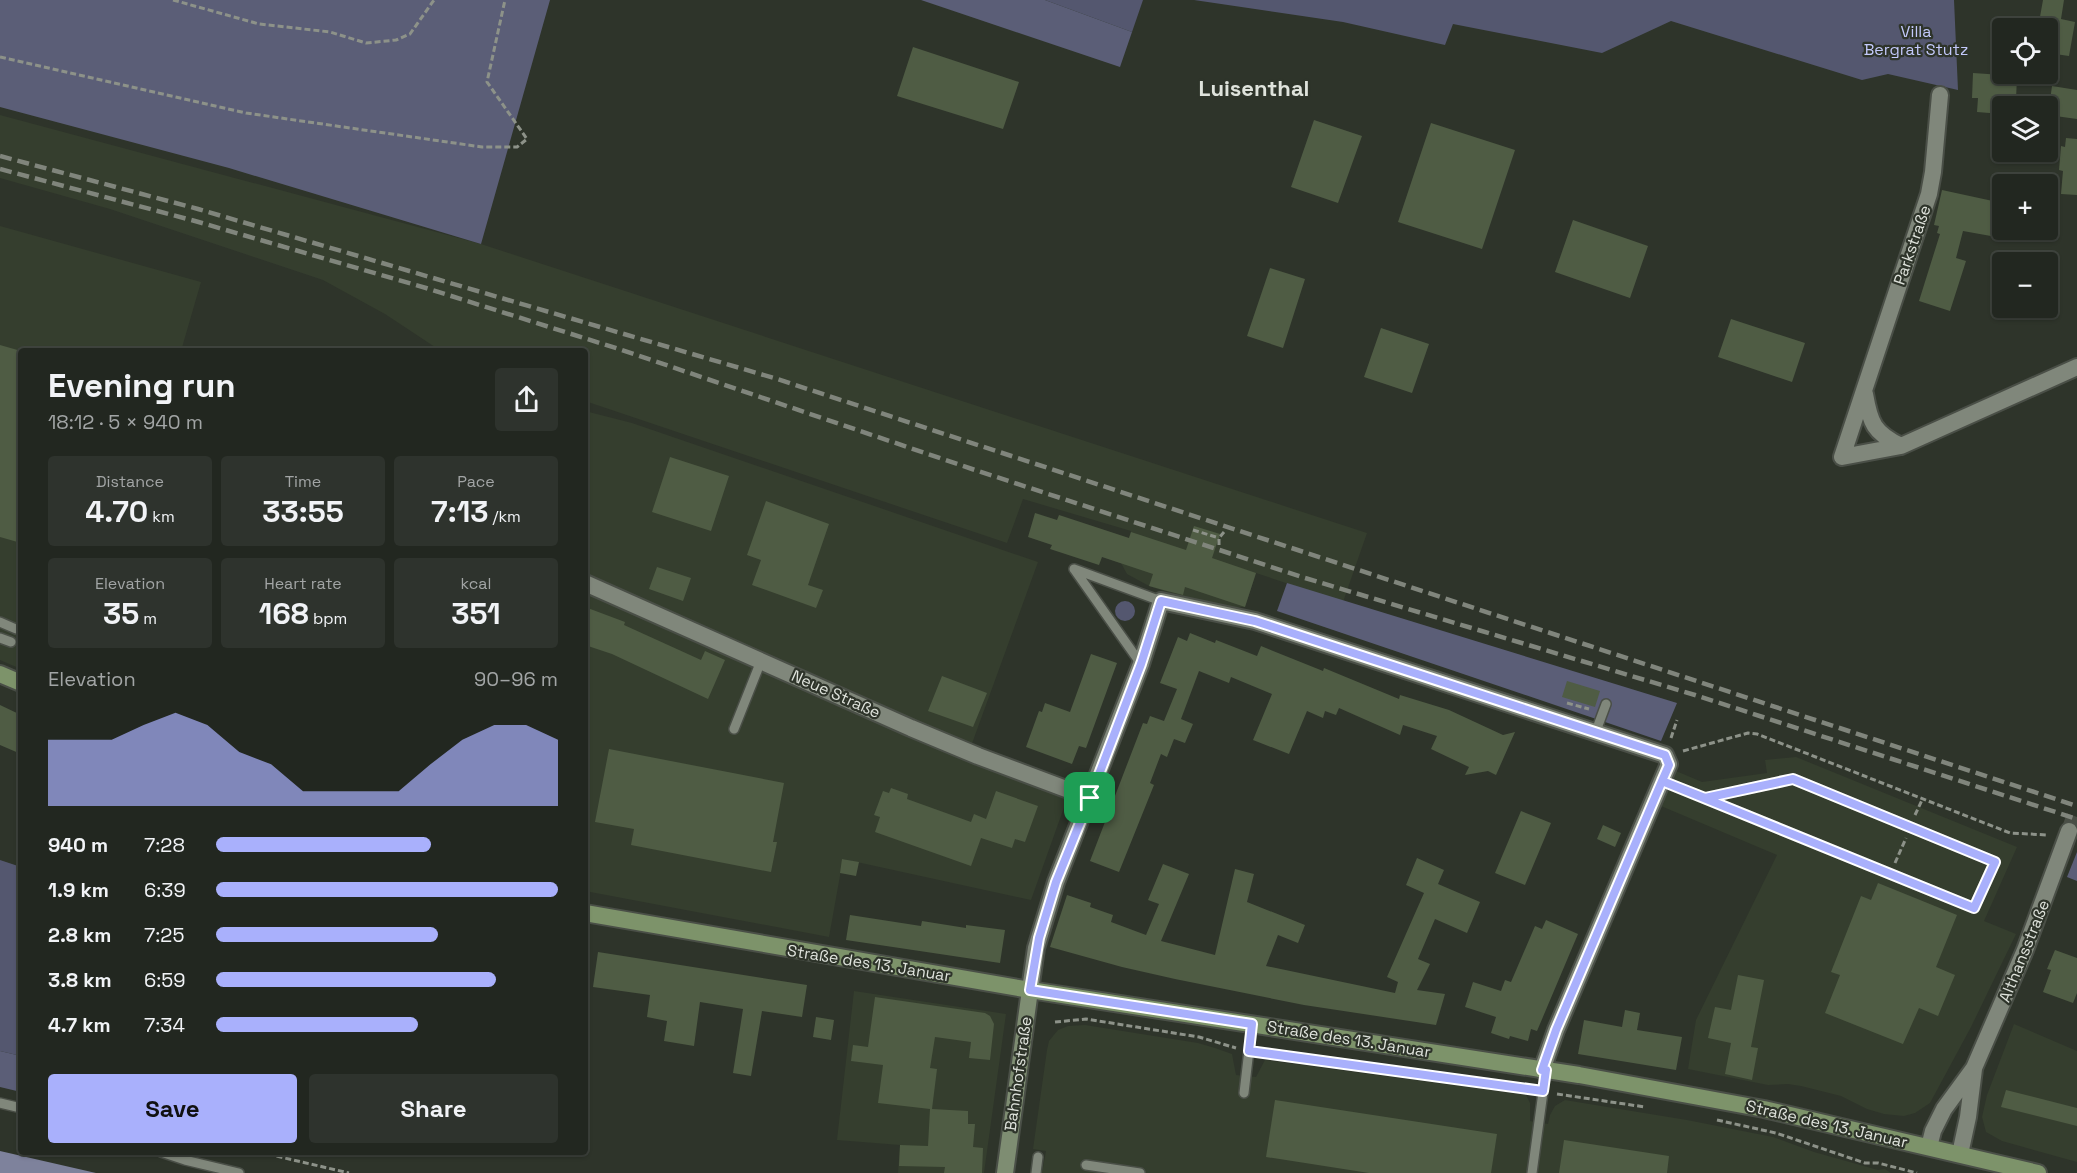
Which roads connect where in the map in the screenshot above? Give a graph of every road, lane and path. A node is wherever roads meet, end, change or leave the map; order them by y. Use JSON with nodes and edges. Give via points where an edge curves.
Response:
{"nodes":[{"id":1,"x":173,"y":0,"type":"edge"},
{"id":2,"x":434,"y":0,"type":"edge"},
{"id":3,"x":505,"y":0,"type":"edge"},
{"id":4,"x":0,"y":57,"type":"edge"},
{"id":5,"x":1940,"y":95,"type":"dead end"},
{"id":6,"x":2077,"y":367,"type":"edge"},
{"id":7,"x":1864,"y":390,"type":"junction"},
{"id":8,"x":1900,"y":446,"type":"junction"},
{"id":9,"x":1193,"y":530,"type":"dead end"},
{"id":10,"x":1224,"y":532,"type":"dead end"},
{"id":11,"x":1219,"y":538,"type":"junction"},
{"id":12,"x":1220,"y":545,"type":"dead end"},
{"id":13,"x":588,"y":584,"type":"edge"},
{"id":14,"x":1161,"y":601,"type":"junction"},
{"id":15,"x":0,"y":622,"type":"edge"},
{"id":16,"x":16,"y":629,"type":"dead end"},
{"id":17,"x":0,"y":638,"type":"edge"},
{"id":18,"x":11,"y":642,"type":"dead end"},
{"id":19,"x":761,"y":661,"type":"junction"},
{"id":20,"x":1141,"y":664,"type":"junction"},
{"id":21,"x":0,"y":674,"type":"edge"},
{"id":22,"x":18,"y":682,"type":"edge"},
{"id":23,"x":1564,"y":702,"type":"dead end"},
{"id":24,"x":1604,"y":708,"type":"joint"},
{"id":25,"x":734,"y":729,"type":"dead end"},
{"id":26,"x":1596,"y":732,"type":"junction"},
{"id":27,"x":1665,"y":755,"type":"junction"},
{"id":28,"x":1662,"y":781,"type":"junction"},
{"id":29,"x":1090,"y":798,"type":"junction"},
{"id":30,"x":1705,"y":798,"type":"junction"},
{"id":31,"x":2068,"y":836,"type":"joint"},
{"id":32,"x":588,"y":914,"type":"edge"},
{"id":33,"x":1030,"y":990,"type":"junction"},
{"id":34,"x":1055,"y":1022,"type":"dead end"},
{"id":35,"x":1252,"y":1024,"type":"junction"},
{"id":36,"x":1249,"y":1051,"type":"junction"},
{"id":37,"x":1974,"y":1068,"type":"junction"},
{"id":38,"x":1544,"y":1070,"type":"junction"},
{"id":39,"x":1543,"y":1091,"type":"junction"},
{"id":40,"x":1244,"y":1093,"type":"dead end"},
{"id":41,"x":0,"y":1103,"type":"edge"},
{"id":42,"x":18,"y":1107,"type":"edge"},
{"id":43,"x":1646,"y":1107,"type":"dead end"},
{"id":44,"x":1711,"y":1119,"type":"dead end"},
{"id":45,"x":1929,"y":1147,"type":"junction"},
{"id":46,"x":1960,"y":1154,"type":"junction"},
{"id":47,"x":170,"y":1155,"type":"edge"},
{"id":48,"x":271,"y":1155,"type":"edge"},
{"id":49,"x":1038,"y":1157,"type":"dead end"},
{"id":50,"x":1086,"y":1165,"type":"dead end"},
{"id":51,"x":239,"y":1173,"type":"edge"},
{"id":52,"x":349,"y":1173,"type":"edge"},
{"id":53,"x":1005,"y":1173,"type":"edge"},
{"id":54,"x":1036,"y":1173,"type":"edge"},
{"id":55,"x":1140,"y":1173,"type":"edge"},
{"id":56,"x":1532,"y":1173,"type":"edge"},
{"id":57,"x":1917,"y":1173,"type":"edge"},
{"id":58,"x":2038,"y":1173,"type":"edge"}],
"edges":[{"from":1,"to":2,"type":"path","via":[[259,24],[330,32],[366,43],[396,40],[410,34]]},
{"from":3,"to":4,"type":"path","via":[[487,82],[527,139],[517,147],[482,147],[246,113]]},
{"from":5,"to":7,"type":"street","name":"Parkstraße","via":[[1929,194]]},
{"from":6,"to":8,"type":"street","name":"Parkstraße"},
{"from":7,"to":8,"type":"street","via":[[1874,427]]},
{"from":7,"to":8,"type":"street","name":"Parkstraße","via":[[1842,457]]},
{"from":9,"to":11,"type":"path"},
{"from":10,"to":11,"type":"path"},
{"from":11,"to":12,"type":"path"},
{"from":13,"to":19,"type":"street","name":"Neue Straße"},
{"from":14,"to":20,"type":"street","name":"Bahnhofstraße"},
{"from":14,"to":20,"type":"lane","via":[[1074,569]]},
{"from":14,"to":26,"type":"street","via":[[1255,621]]},
{"from":15,"to":16,"type":"lane"},
{"from":17,"to":18,"type":"lane"},
{"from":19,"to":25,"type":"lane"},
{"from":19,"to":29,"type":"street","name":"Neue Straße","via":[[959,748]]},
{"from":20,"to":29,"type":"street","name":"Bahnhofstraße"},
{"from":21,"to":22,"type":"main road"},
{"from":23,"to":24,"type":"path"},
{"from":24,"to":26,"type":"lane"},
{"from":26,"to":27,"type":"street"},
{"from":27,"to":28,"type":"street","via":[[1669,765]]},
{"from":27,"to":31,"type":"path","via":[[1757,734],[2010,833]]},
{"from":28,"to":30,"type":"lane"},
{"from":28,"to":38,"type":"street","via":[[1556,1030]]},
{"from":29,"to":33,"type":"street","name":"Bahnhofstraße","via":[[1056,882],[1036,948]]},
{"from":30,"to":30,"type":"lane","via":[[1974,908],[1995,862],[1793,779]]},
{"from":31,"to":37,"type":"street","name":"Althansstraße","via":[[2025,951]]},
{"from":32,"to":33,"type":"main road","name":"Straße des 13. Januar"},
{"from":33,"to":35,"type":"main road","name":"Straße des 13. Januar"},
{"from":33,"to":53,"type":"main road","name":"Bahnhofstraße"},
{"from":34,"to":36,"type":"path","via":[[1086,1019],[1199,1036]]},
{"from":35,"to":36,"type":"lane"},
{"from":35,"to":38,"type":"main road","name":"Straße des 13. Januar"},
{"from":36,"to":39,"type":"path"},
{"from":36,"to":40,"type":"lane"},
{"from":37,"to":45,"type":"street","name":"Althansstraße","via":[[1944,1109]]},
{"from":37,"to":46,"type":"street","name":"Althansstraße"},
{"from":38,"to":39,"type":"lane"},
{"from":38,"to":45,"type":"main road","name":"Straße des 13. Januar","via":[[1764,1109]]},
{"from":39,"to":43,"type":"path"},
{"from":39,"to":56,"type":"lane"},
{"from":41,"to":42,"type":"lane"},
{"from":44,"to":57,"type":"path","via":[[1776,1133],[1865,1163]]},
{"from":45,"to":46,"type":"main road","name":"Straße des 13. Januar"},
{"from":46,"to":58,"type":"main road","name":"Straße des 13. Januar"},
{"from":47,"to":51,"type":"lane"},
{"from":48,"to":52,"type":"path"},
{"from":49,"to":54,"type":"lane"},
{"from":50,"to":55,"type":"lane"}]}
